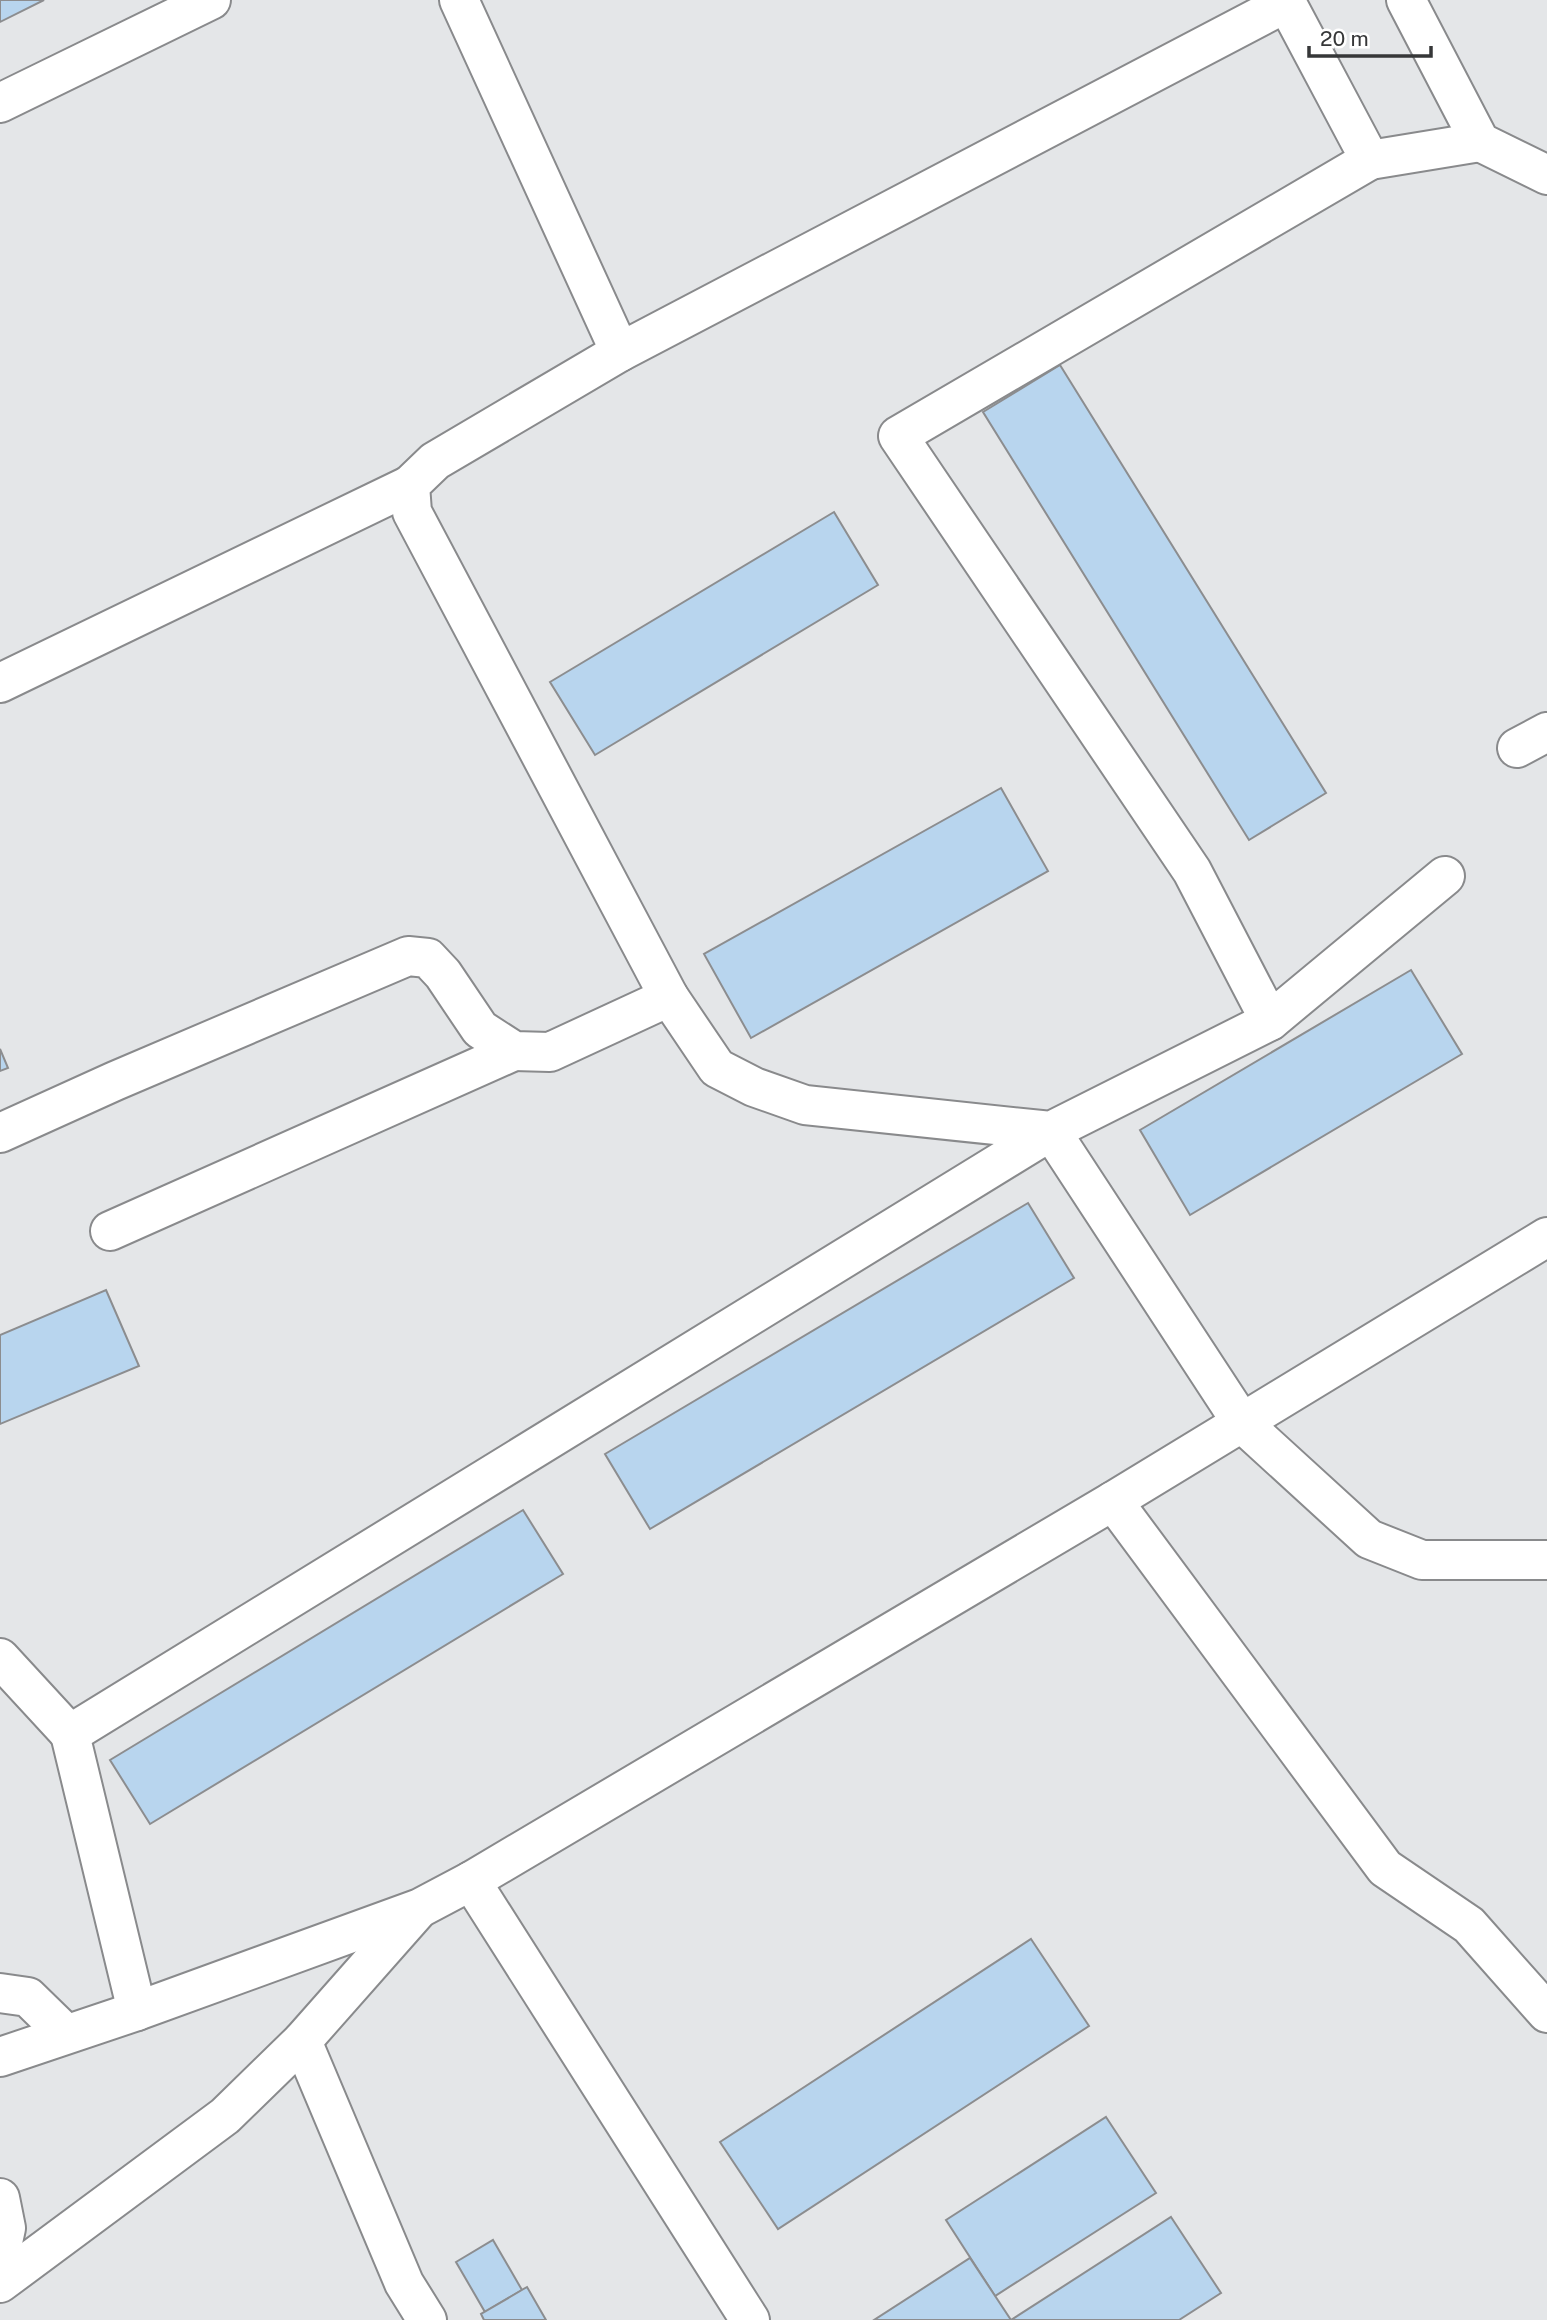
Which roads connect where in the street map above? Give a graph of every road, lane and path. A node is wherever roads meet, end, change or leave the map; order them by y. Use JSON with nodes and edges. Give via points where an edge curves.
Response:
{"nodes":[{"id":1,"x":459,"y":0,"type":"edge"},
{"id":2,"x":1406,"y":0,"type":"edge"},
{"id":3,"x":1286,"y":2,"type":"edge"},
{"id":4,"x":187,"y":5,"type":"edge"},
{"id":5,"x":0,"y":103,"type":"edge"},
{"id":6,"x":1480,"y":142,"type":"junction"},
{"id":7,"x":1370,"y":160,"type":"junction"},
{"id":8,"x":1547,"y":176,"type":"edge"},
{"id":9,"x":620,"y":352,"type":"junction"},
{"id":10,"x":410,"y":485,"type":"junction"},
{"id":11,"x":0,"y":683,"type":"edge"},
{"id":12,"x":1445,"y":876,"type":"dead end"},
{"id":13,"x":669,"y":997,"type":"junction"},
{"id":14,"x":1270,"y":1021,"type":"junction"},
{"id":15,"x":514,"y":1051,"type":"junction"},
{"id":16,"x":1051,"y":1131,"type":"junction"},
{"id":17,"x":0,"y":1133,"type":"edge"},
{"id":18,"x":110,"y":1231,"type":"dead end"},
{"id":19,"x":1547,"y":1237,"type":"edge"},
{"id":20,"x":1242,"y":1423,"type":"junction"},
{"id":21,"x":1113,"y":1501,"type":"junction"},
{"id":22,"x":1547,"y":1560,"type":"edge"},
{"id":23,"x":0,"y":1658,"type":"edge"},
{"id":24,"x":70,"y":1734,"type":"junction"},
{"id":25,"x":471,"y":1881,"type":"junction"},
{"id":26,"x":420,"y":1908,"type":"junction"},
{"id":27,"x":0,"y":1993,"type":"edge"},
{"id":28,"x":137,"y":2011,"type":"junction"},
{"id":29,"x":1547,"y":2013,"type":"edge"},
{"id":30,"x":66,"y":2034,"type":"junction"},
{"id":31,"x":302,"y":2041,"type":"junction"},
{"id":32,"x":0,"y":2057,"type":"edge"},
{"id":33,"x":0,"y":2198,"type":"edge"},
{"id":34,"x":0,"y":2256,"type":"edge"},
{"id":35,"x":0,"y":2283,"type":"edge"},
{"id":36,"x":427,"y":2320,"type":"edge"},
{"id":37,"x":750,"y":2320,"type":"edge"}],
"edges":[{"from":1,"to":9,"type":"street"},
{"from":2,"to":6,"type":"street"},
{"from":3,"to":7,"type":"street"},
{"from":3,"to":9,"type":"street"},
{"from":4,"to":5,"type":"street"},
{"from":6,"to":7,"type":"street"},
{"from":6,"to":8,"type":"street"},
{"from":7,"to":14,"type":"street","via":[[898,436],[1192,871]]},
{"from":9,"to":10,"type":"street","via":[[435,461]]},
{"from":10,"to":11,"type":"street"},
{"from":10,"to":13,"type":"street","via":[[412,512]]},
{"from":12,"to":14,"type":"street"},
{"from":13,"to":15,"type":"street","via":[[550,1052]]},
{"from":13,"to":16,"type":"street","via":[[717,1068],[805,1105]]},
{"from":14,"to":16,"type":"street"},
{"from":15,"to":17,"type":"street","via":[[480,1029],[428,958],[408,956]]},
{"from":15,"to":18,"type":"street"},
{"from":16,"to":20,"type":"street"},
{"from":16,"to":24,"type":"street"},
{"from":19,"to":20,"type":"street"},
{"from":20,"to":21,"type":"street"},
{"from":20,"to":22,"type":"street","via":[[1369,1539],[1422,1560]]},
{"from":21,"to":25,"type":"street"},
{"from":21,"to":29,"type":"street","via":[[1385,1868],[1469,1925]]},
{"from":23,"to":24,"type":"street"},
{"from":24,"to":28,"type":"street"},
{"from":25,"to":26,"type":"street"},
{"from":25,"to":37,"type":"street"},
{"from":26,"to":28,"type":"street"},
{"from":26,"to":31,"type":"street"},
{"from":27,"to":30,"type":"street","via":[[29,1997]]},
{"from":28,"to":30,"type":"street"},
{"from":30,"to":32,"type":"street"},
{"from":31,"to":35,"type":"street","via":[[225,2116]]},
{"from":31,"to":36,"type":"street","via":[[404,2283]]},
{"from":33,"to":34,"type":"street","via":[[5,2228]]}]}
